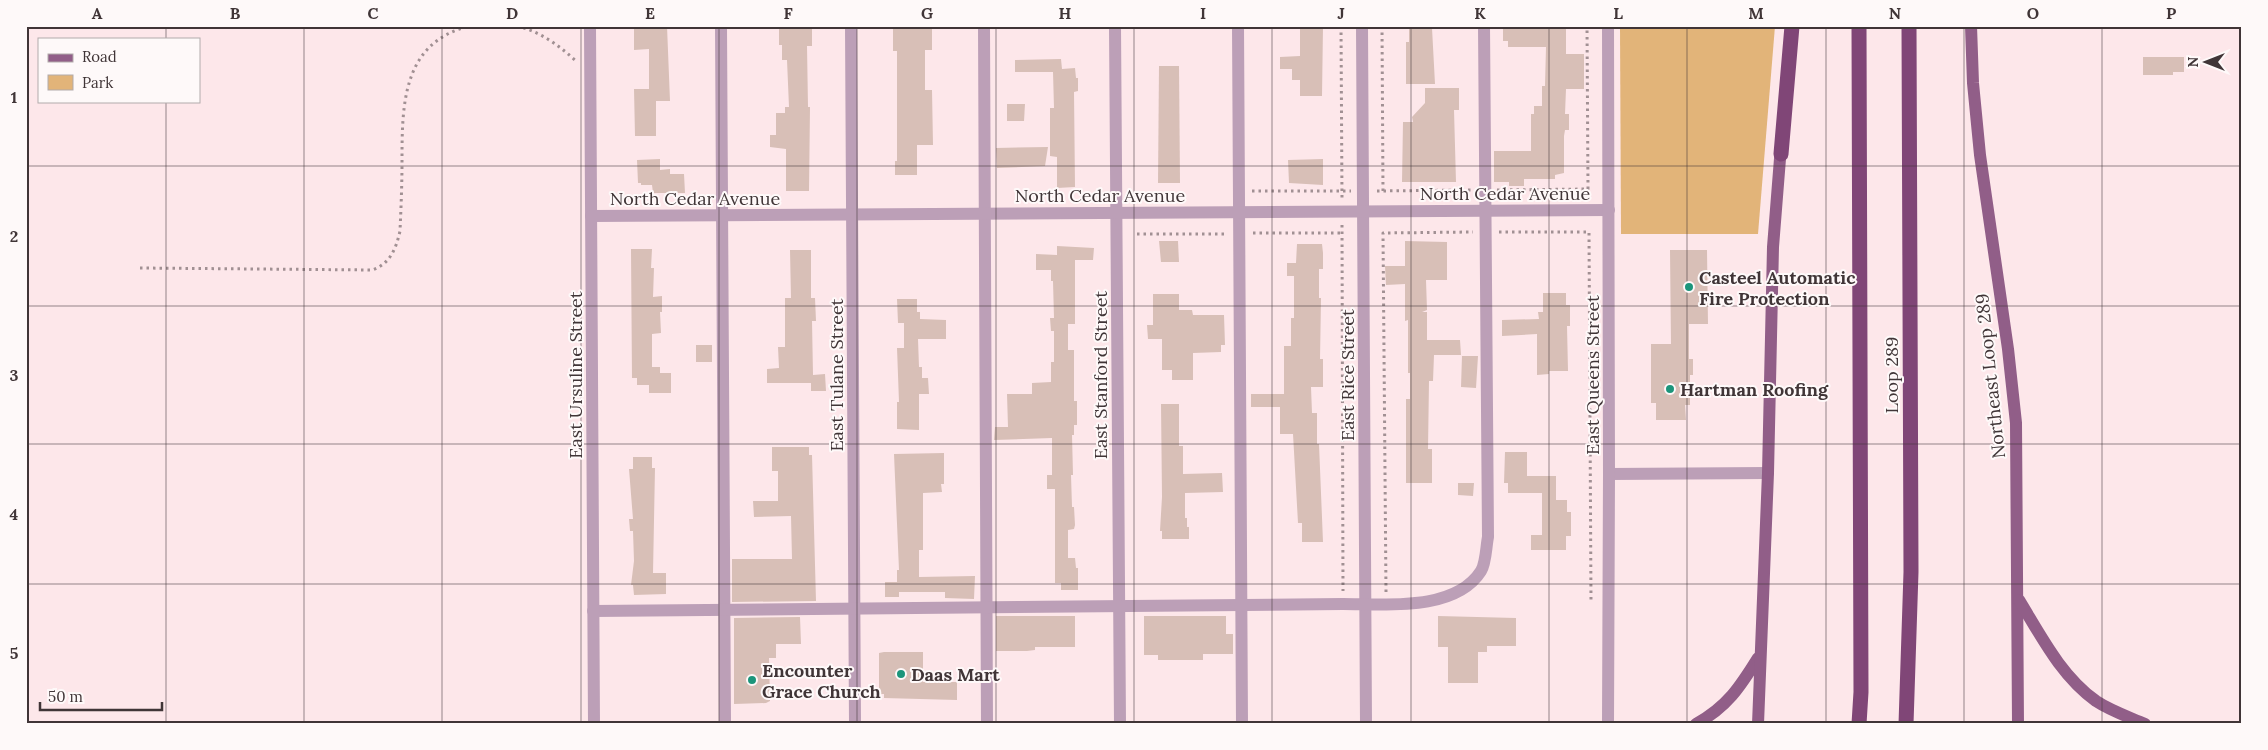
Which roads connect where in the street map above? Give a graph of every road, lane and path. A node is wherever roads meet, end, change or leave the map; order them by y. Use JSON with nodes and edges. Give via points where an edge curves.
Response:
{"nodes":[{"id":1,"x":470,"y":26,"type":"edge"},
{"id":2,"x":517,"y":26,"type":"edge"},
{"id":3,"x":590,"y":26,"type":"edge"},
{"id":4,"x":721,"y":26,"type":"edge"},
{"id":5,"x":852,"y":26,"type":"edge"},
{"id":6,"x":984,"y":26,"type":"edge"},
{"id":7,"x":1116,"y":26,"type":"edge"},
{"id":8,"x":1238,"y":26,"type":"edge"},
{"id":9,"x":1341,"y":26,"type":"edge"},
{"id":10,"x":1362,"y":26,"type":"edge"},
{"id":11,"x":1382,"y":26,"type":"edge"},
{"id":12,"x":1484,"y":26,"type":"edge"},
{"id":13,"x":1587,"y":26,"type":"edge"},
{"id":14,"x":1608,"y":26,"type":"edge"},
{"id":15,"x":1785,"y":26,"type":"edge"},
{"id":16,"x":1792,"y":26,"type":"edge"},
{"id":17,"x":1858,"y":26,"type":"edge"},
{"id":18,"x":1909,"y":26,"type":"edge"},
{"id":19,"x":1971,"y":26,"type":"edge"},
{"id":20,"x":590,"y":75,"type":"junction"},
{"id":21,"x":1781,"y":154,"type":"junction"},
{"id":22,"x":1485,"y":190,"type":"junction"},
{"id":23,"x":1363,"y":191,"type":"junction"},
{"id":24,"x":1384,"y":191,"type":"junction"},
{"id":25,"x":1239,"y":192,"type":"junction"},
{"id":26,"x":1342,"y":192,"type":"junction"},
{"id":27,"x":1485,"y":210,"type":"junction"},
{"id":28,"x":1609,"y":210,"type":"junction"},
{"id":29,"x":1342,"y":211,"type":"junction"},
{"id":30,"x":1363,"y":211,"type":"junction"},
{"id":31,"x":1384,"y":211,"type":"junction"},
{"id":32,"x":1239,"y":212,"type":"junction"},
{"id":33,"x":1117,"y":213,"type":"junction"},
{"id":34,"x":852,"y":214,"type":"junction"},
{"id":35,"x":985,"y":214,"type":"junction"},
{"id":36,"x":721,"y":215,"type":"junction"},
{"id":37,"x":591,"y":216,"type":"junction"},
{"id":38,"x":1383,"y":233,"type":"dead end"},
{"id":39,"x":140,"y":268,"type":"dead end"},
{"id":40,"x":1768,"y":473,"type":"junction"},
{"id":41,"x":1609,"y":474,"type":"junction"},
{"id":42,"x":2018,"y":598,"type":"junction"},
{"id":43,"x":1343,"y":604,"type":"junction"},
{"id":44,"x":1366,"y":604,"type":"junction"},
{"id":45,"x":1241,"y":605,"type":"junction"},
{"id":46,"x":1119,"y":606,"type":"junction"},
{"id":47,"x":987,"y":607,"type":"junction"},
{"id":48,"x":855,"y":608,"type":"junction"},
{"id":49,"x":723,"y":610,"type":"junction"},
{"id":50,"x":594,"y":611,"type":"junction"},
{"id":51,"x":1759,"y":655,"type":"junction"},
{"id":52,"x":594,"y":724,"type":"edge"},
{"id":53,"x":725,"y":724,"type":"edge"},
{"id":54,"x":855,"y":724,"type":"edge"},
{"id":55,"x":987,"y":724,"type":"edge"},
{"id":56,"x":1120,"y":724,"type":"edge"},
{"id":57,"x":1242,"y":724,"type":"edge"},
{"id":58,"x":1366,"y":724,"type":"edge"},
{"id":59,"x":1608,"y":724,"type":"edge"},
{"id":60,"x":1696,"y":724,"type":"edge"},
{"id":61,"x":1758,"y":724,"type":"edge"},
{"id":62,"x":1859,"y":724,"type":"edge"},
{"id":63,"x":1906,"y":724,"type":"edge"},
{"id":64,"x":2018,"y":724,"type":"edge"},
{"id":65,"x":2145,"y":724,"type":"edge"}],
"edges":[{"from":1,"to":39,"type":"path","via":[[436,40],[413,69],[405,92],[402,117],[400,231],[396,247],[381,267],[372,270],[279,271]]},
{"from":2,"to":20,"type":"path","via":[[551,41]]},
{"from":3,"to":20,"type":"street","name":"East Ursuline Street"},
{"from":4,"to":36,"type":"street"},
{"from":5,"to":34,"type":"street","name":"East Tulane Street"},
{"from":6,"to":35,"type":"street"},
{"from":7,"to":33,"type":"street","name":"East Stanford Street"},
{"from":8,"to":25,"type":"street"},
{"from":9,"to":26,"type":"path"},
{"from":10,"to":23,"type":"street","name":"East Rice Street"},
{"from":11,"to":24,"type":"path"},
{"from":12,"to":22,"type":"street"},
{"from":13,"to":22,"type":"path","via":[[1588,189]]},
{"from":14,"to":28,"type":"street","name":"East Queens Street"},
{"from":15,"to":21,"type":"main road"},
{"from":16,"to":21,"type":"highway"},
{"from":17,"to":62,"type":"highway","name":"Loop 289"},
{"from":18,"to":63,"type":"highway","name":"Loop 289","via":[[1911,572]]},
{"from":19,"to":42,"type":"main road","name":"Northeast Loop 289","via":[[1980,155],[2016,423]]},
{"from":20,"to":37,"type":"street","name":"East Ursuline Street"},
{"from":21,"to":40,"type":"main road","via":[[1772,247]]},
{"from":22,"to":24,"type":"path"},
{"from":22,"to":27,"type":"street"},
{"from":23,"to":24,"type":"path"},
{"from":23,"to":26,"type":"path"},
{"from":23,"to":30,"type":"street","name":"East Rice Street"},
{"from":24,"to":31,"type":"path"},
{"from":25,"to":26,"type":"path"},
{"from":25,"to":32,"type":"street"},
{"from":26,"to":29,"type":"path"},
{"from":27,"to":28,"type":"street","name":"North Cedar Avenue"},
{"from":27,"to":31,"type":"street","name":"North Cedar Avenue"},
{"from":27,"to":44,"type":"street","via":[[1488,537],[1482,569],[1472,584],[1452,594],[1406,606]]},
{"from":28,"to":41,"type":"street","name":"East Queens Street"},
{"from":29,"to":30,"type":"street","name":"North Cedar Avenue"},
{"from":29,"to":32,"type":"street","name":"North Cedar Avenue"},
{"from":29,"to":43,"type":"path"},
{"from":30,"to":31,"type":"street","name":"North Cedar Avenue"},
{"from":30,"to":44,"type":"street","name":"East Rice Street"},
{"from":31,"to":38,"type":"path"},
{"from":32,"to":33,"type":"street","name":"North Cedar Avenue"},
{"from":32,"to":45,"type":"street"},
{"from":33,"to":35,"type":"street","name":"North Cedar Avenue"},
{"from":33,"to":46,"type":"street","name":"East Stanford Street"},
{"from":34,"to":35,"type":"street","name":"North Cedar Avenue"},
{"from":34,"to":36,"type":"street","name":"North Cedar Avenue"},
{"from":34,"to":48,"type":"street","name":"East Tulane Street"},
{"from":35,"to":47,"type":"street"},
{"from":36,"to":37,"type":"street","name":"North Cedar Avenue"},
{"from":36,"to":49,"type":"street"},
{"from":37,"to":50,"type":"street","name":"East Ursuline Street"},
{"from":40,"to":41,"type":"street"},
{"from":40,"to":51,"type":"main road"},
{"from":41,"to":59,"type":"street","name":"East Queens Street"},
{"from":42,"to":64,"type":"main road","name":"Northeast Loop 289"},
{"from":42,"to":65,"type":"main road","via":[[2068,676],[2096,701]]},
{"from":43,"to":44,"type":"street"},
{"from":43,"to":45,"type":"street"},
{"from":44,"to":58,"type":"street","name":"East Rice Street"},
{"from":45,"to":46,"type":"street"},
{"from":45,"to":57,"type":"street"},
{"from":46,"to":47,"type":"street"},
{"from":46,"to":56,"type":"street","name":"East Stanford Street"},
{"from":47,"to":48,"type":"street"},
{"from":47,"to":55,"type":"street"},
{"from":48,"to":49,"type":"street"},
{"from":48,"to":54,"type":"street","name":"East Tulane Street"},
{"from":49,"to":50,"type":"street"},
{"from":49,"to":53,"type":"street"},
{"from":50,"to":52,"type":"street","name":"East Ursuline Street"},
{"from":51,"to":60,"type":"main road","via":[[1724,706]]},
{"from":51,"to":61,"type":"main road"}]}
